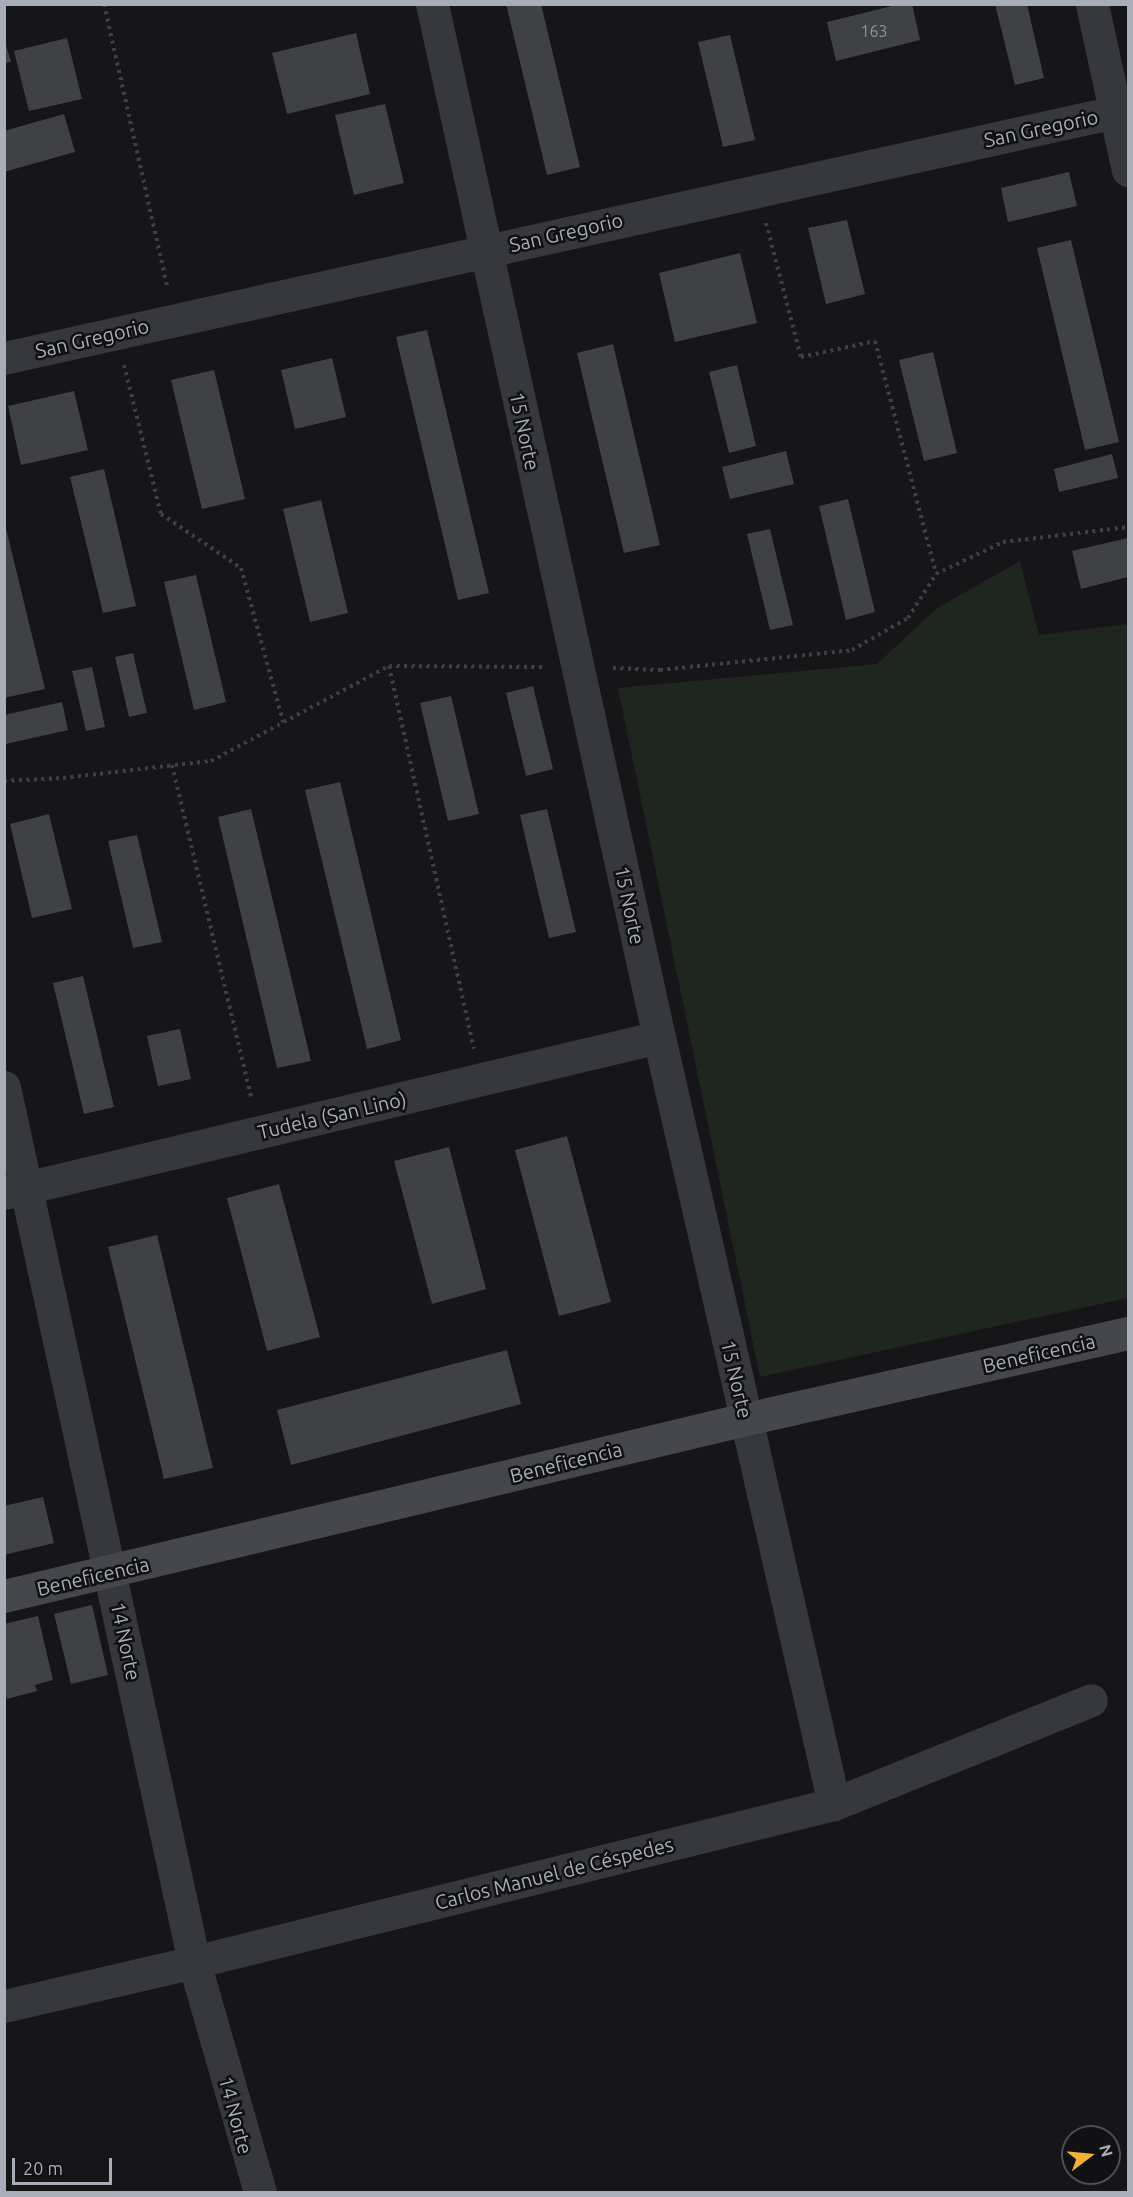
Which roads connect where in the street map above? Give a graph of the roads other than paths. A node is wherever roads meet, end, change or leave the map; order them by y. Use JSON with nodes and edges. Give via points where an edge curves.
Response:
{"nodes":[{"id":1,"x":432,"y":4,"type":"edge"},
{"id":2,"x":1092,"y":4,"type":"edge"},
{"id":3,"x":1122,"y":110,"type":"edge"},
{"id":4,"x":1128,"y":170,"type":"edge"},
{"id":5,"x":486,"y":250,"type":"junction"},
{"id":6,"x":4,"y":358,"type":"edge"},
{"id":7,"x":659,"y":1037,"type":"junction"},
{"id":8,"x":4,"y":1087,"type":"edge"},
{"id":9,"x":16,"y":1191,"type":"edge"},
{"id":10,"x":1128,"y":1333,"type":"edge"},
{"id":11,"x":746,"y":1419,"type":"junction"},
{"id":12,"x":112,"y":1572,"type":"junction"},
{"id":13,"x":4,"y":1596,"type":"edge"},
{"id":14,"x":1091,"y":1700,"type":"dead end"},
{"id":15,"x":834,"y":1804,"type":"junction"},
{"id":16,"x":194,"y":1962,"type":"junction"},
{"id":17,"x":4,"y":2006,"type":"edge"},
{"id":18,"x":260,"y":2193,"type":"edge"}],
"edges":[{"from":1,"to":5,"type":"street","name":"15 Norte"},
{"from":2,"to":3,"type":"street"},
{"from":3,"to":4,"type":"street"},
{"from":3,"to":5,"type":"street","name":"San Gregorio"},
{"from":5,"to":6,"type":"street","name":"San Gregorio"},
{"from":5,"to":7,"type":"street","name":"15 Norte"},
{"from":7,"to":9,"type":"street","name":"Tudela (San Lino)"},
{"from":7,"to":11,"type":"street","name":"15 Norte"},
{"from":8,"to":9,"type":"street","name":"14 Norte"},
{"from":9,"to":12,"type":"street","name":"14 Norte"},
{"from":10,"to":11,"type":"main road","name":"Beneficencia"},
{"from":11,"to":12,"type":"main road","name":"Beneficencia"},
{"from":11,"to":15,"type":"street","name":"15 Norte"},
{"from":12,"to":13,"type":"main road","name":"Beneficencia"},
{"from":12,"to":16,"type":"street","name":"14 Norte"},
{"from":14,"to":15,"type":"street","name":"Carlos Manuel de Céspedes"},
{"from":15,"to":16,"type":"street","name":"Carlos Manuel de Céspedes"},
{"from":16,"to":17,"type":"street","name":"Carlos Manuel de Céspedes"},
{"from":16,"to":18,"type":"street","name":"14 Norte"}]}
